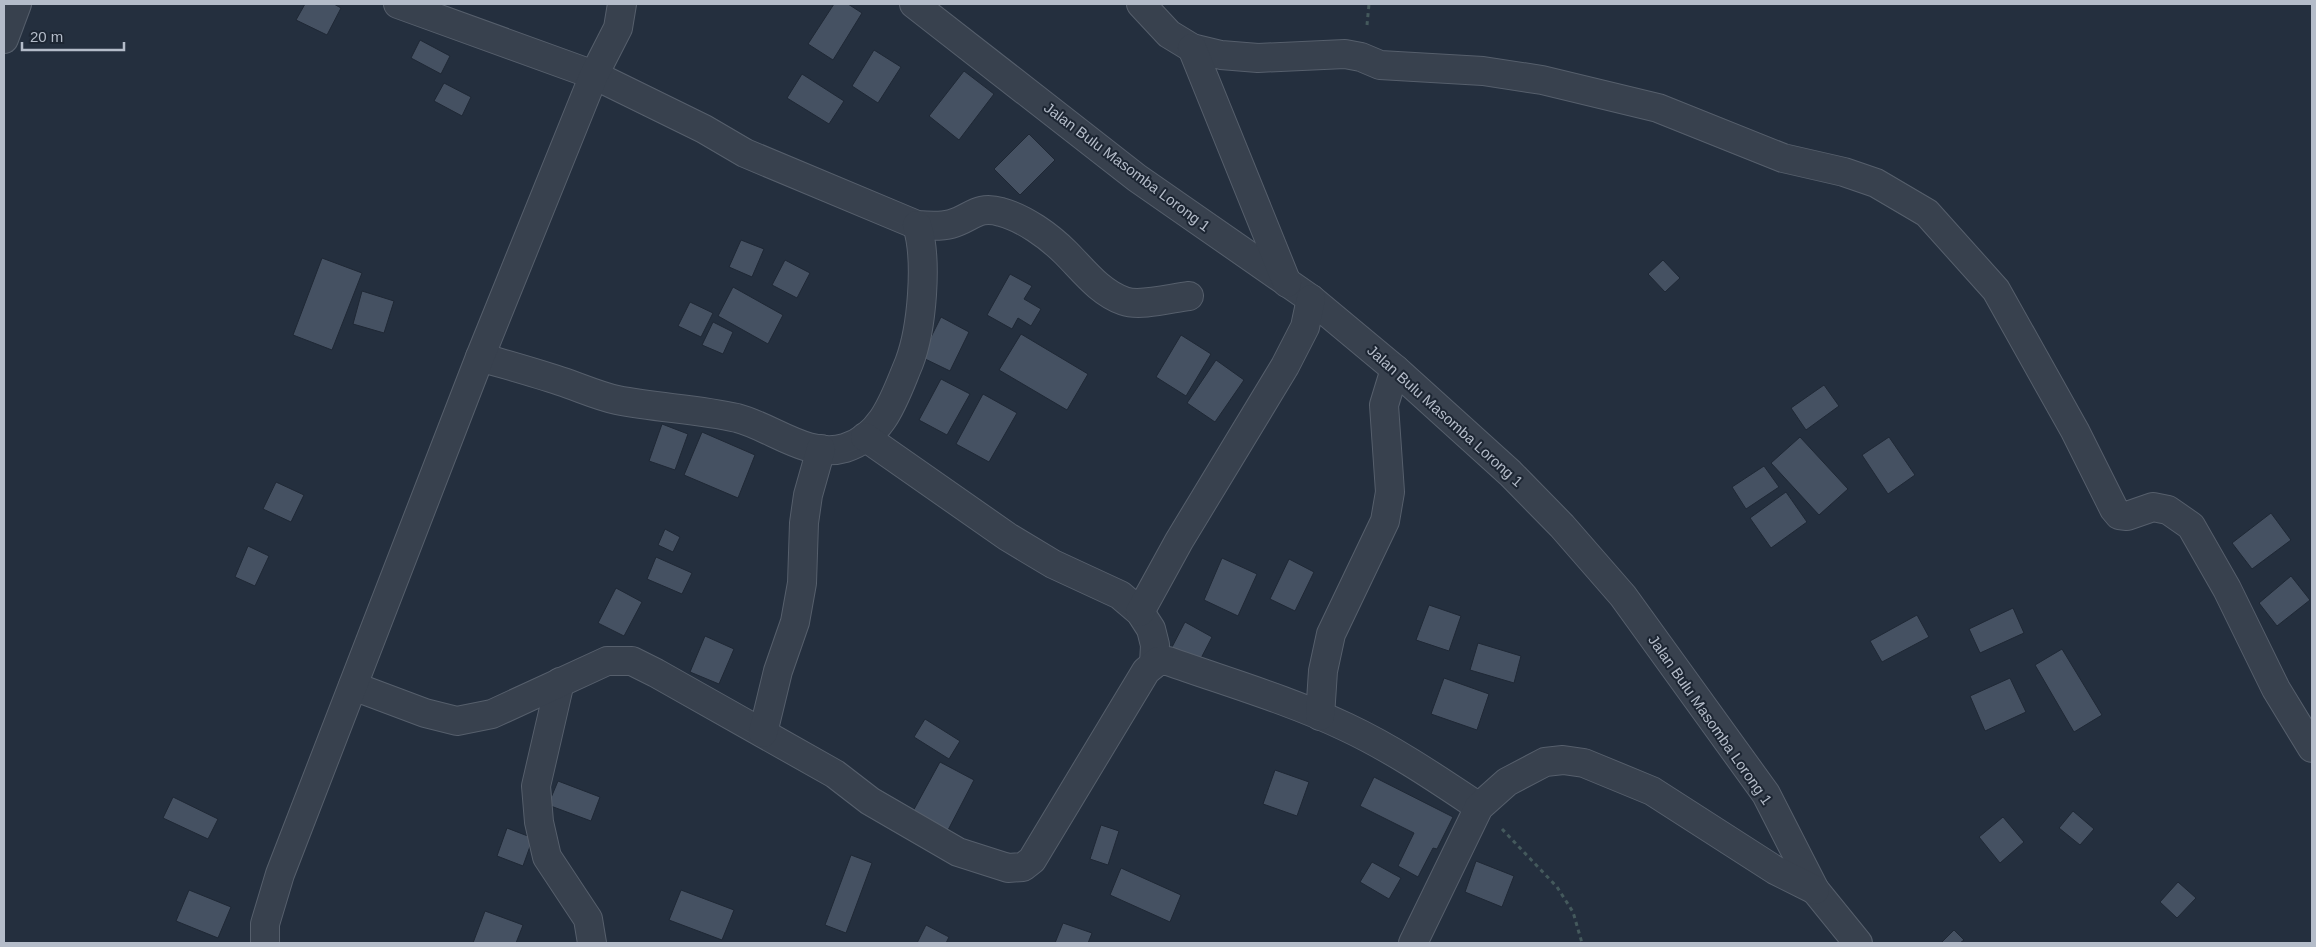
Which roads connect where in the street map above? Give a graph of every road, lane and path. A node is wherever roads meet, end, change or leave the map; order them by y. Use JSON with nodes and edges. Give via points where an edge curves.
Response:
{"nodes":[{"id":1,"x":17,"y":4,"type":"edge"},
{"id":2,"x":398,"y":4,"type":"edge"},
{"id":3,"x":622,"y":4,"type":"edge"},
{"id":4,"x":914,"y":4,"type":"edge"},
{"id":5,"x":1141,"y":4,"type":"edge"},
{"id":6,"x":4,"y":39,"type":"edge"},
{"id":7,"x":1192,"y":48,"type":"junction"},
{"id":8,"x":594,"y":75,"type":"junction"},
{"id":9,"x":917,"y":225,"type":"junction"},
{"id":10,"x":1287,"y":283,"type":"junction"},
{"id":11,"x":1189,"y":296,"type":"dead end"},
{"id":12,"x":1311,"y":299,"type":"junction"},
{"id":13,"x":480,"y":357,"type":"junction"},
{"id":14,"x":1395,"y":369,"type":"junction"},
{"id":15,"x":865,"y":437,"type":"junction"},
{"id":16,"x":821,"y":449,"type":"junction"},
{"id":17,"x":1140,"y":612,"type":"junction"},
{"id":18,"x":1154,"y":664,"type":"junction"},
{"id":19,"x":560,"y":682,"type":"junction"},
{"id":20,"x":353,"y":686,"type":"junction"},
{"id":21,"x":1320,"y":716,"type":"junction"},
{"id":22,"x":763,"y":733,"type":"junction"},
{"id":23,"x":2312,"y":748,"type":"edge"},
{"id":24,"x":1479,"y":808,"type":"junction"},
{"id":25,"x":1815,"y":890,"type":"junction"},
{"id":26,"x":266,"y":943,"type":"edge"},
{"id":27,"x":592,"y":943,"type":"edge"},
{"id":28,"x":1413,"y":943,"type":"edge"},
{"id":29,"x":1582,"y":943,"type":"edge"},
{"id":30,"x":1858,"y":943,"type":"edge"}],
"edges":[{"from":1,"to":6,"type":"street"},
{"from":2,"to":8,"type":"street"},
{"from":3,"to":8,"type":"street","via":[[618,28]]},
{"from":4,"to":10,"type":"street","name":"Jalan Bulu Masomba Lorong 1","via":[[1137,178]]},
{"from":5,"to":7,"type":"street","via":[[1169,34]]},
{"from":7,"to":10,"type":"street"},
{"from":7,"to":23,"type":"street","via":[[1221,55],[1258,58],[1345,54],[1380,65],[1483,71],[1542,80],[1658,108],[1783,158],[1876,183],[1927,213],[1996,290],[2119,515],[2127,516],[2152,507],[2168,510],[2191,526],[2276,689]]},
{"from":8,"to":9,"type":"street","via":[[704,129],[745,153]]},
{"from":8,"to":13,"type":"street"},
{"from":9,"to":11,"type":"street","via":[[940,226],[988,209],[1003,212],[1038,231],[1106,292],[1126,302]]},
{"from":9,"to":15,"type":"street","via":[[922,267],[915,347],[884,420]]},
{"from":10,"to":12,"type":"street","name":"Jalan Bulu Masomba Lorong 1"},
{"from":12,"to":14,"type":"street","name":"Jalan Bulu Masomba Lorong 1"},
{"from":12,"to":17,"type":"street","via":[[1305,327],[1285,366]]},
{"from":13,"to":16,"type":"street","via":[[616,400],[699,410],[739,419]]},
{"from":13,"to":20,"type":"street"},
{"from":14,"to":21,"type":"street","via":[[1384,405],[1390,492],[1385,521],[1331,634],[1323,671]]},
{"from":14,"to":25,"type":"street","name":"Jalan Bulu Masomba Lorong 1","via":[[1510,473],[1623,596],[1766,794]]},
{"from":15,"to":16,"type":"street","via":[[845,448]]},
{"from":15,"to":17,"type":"street","via":[[1008,537],[1053,564],[1120,596]]},
{"from":16,"to":22,"type":"street","via":[[805,513],[802,583],[795,622]]},
{"from":17,"to":18,"type":"street","via":[[1151,629],[1155,646]]},
{"from":18,"to":21,"type":"street","via":[[1168,660]]},
{"from":18,"to":22,"type":"street","via":[[1129,698],[1032,860],[1023,867],[1008,868],[958,852],[870,800],[835,774]]},
{"from":19,"to":20,"type":"street","via":[[492,714],[457,721],[425,713]]},
{"from":19,"to":22,"type":"street","via":[[607,661],[632,661]]},
{"from":19,"to":27,"type":"street","via":[[536,786],[539,822],[547,857],[588,919]]},
{"from":20,"to":26,"type":"street","via":[[280,874],[265,924]]},
{"from":21,"to":24,"type":"street","via":[[1423,770]]},
{"from":24,"to":25,"type":"street","via":[[1507,782],[1545,762],[1584,763],[1652,792],[1775,870]]},
{"from":24,"to":28,"type":"street"},
{"from":24,"to":29,"type":"path","via":[[1557,887],[1573,912]]},
{"from":25,"to":30,"type":"street","name":"Jalan Bulu Masomba Lorong 1"}]}
